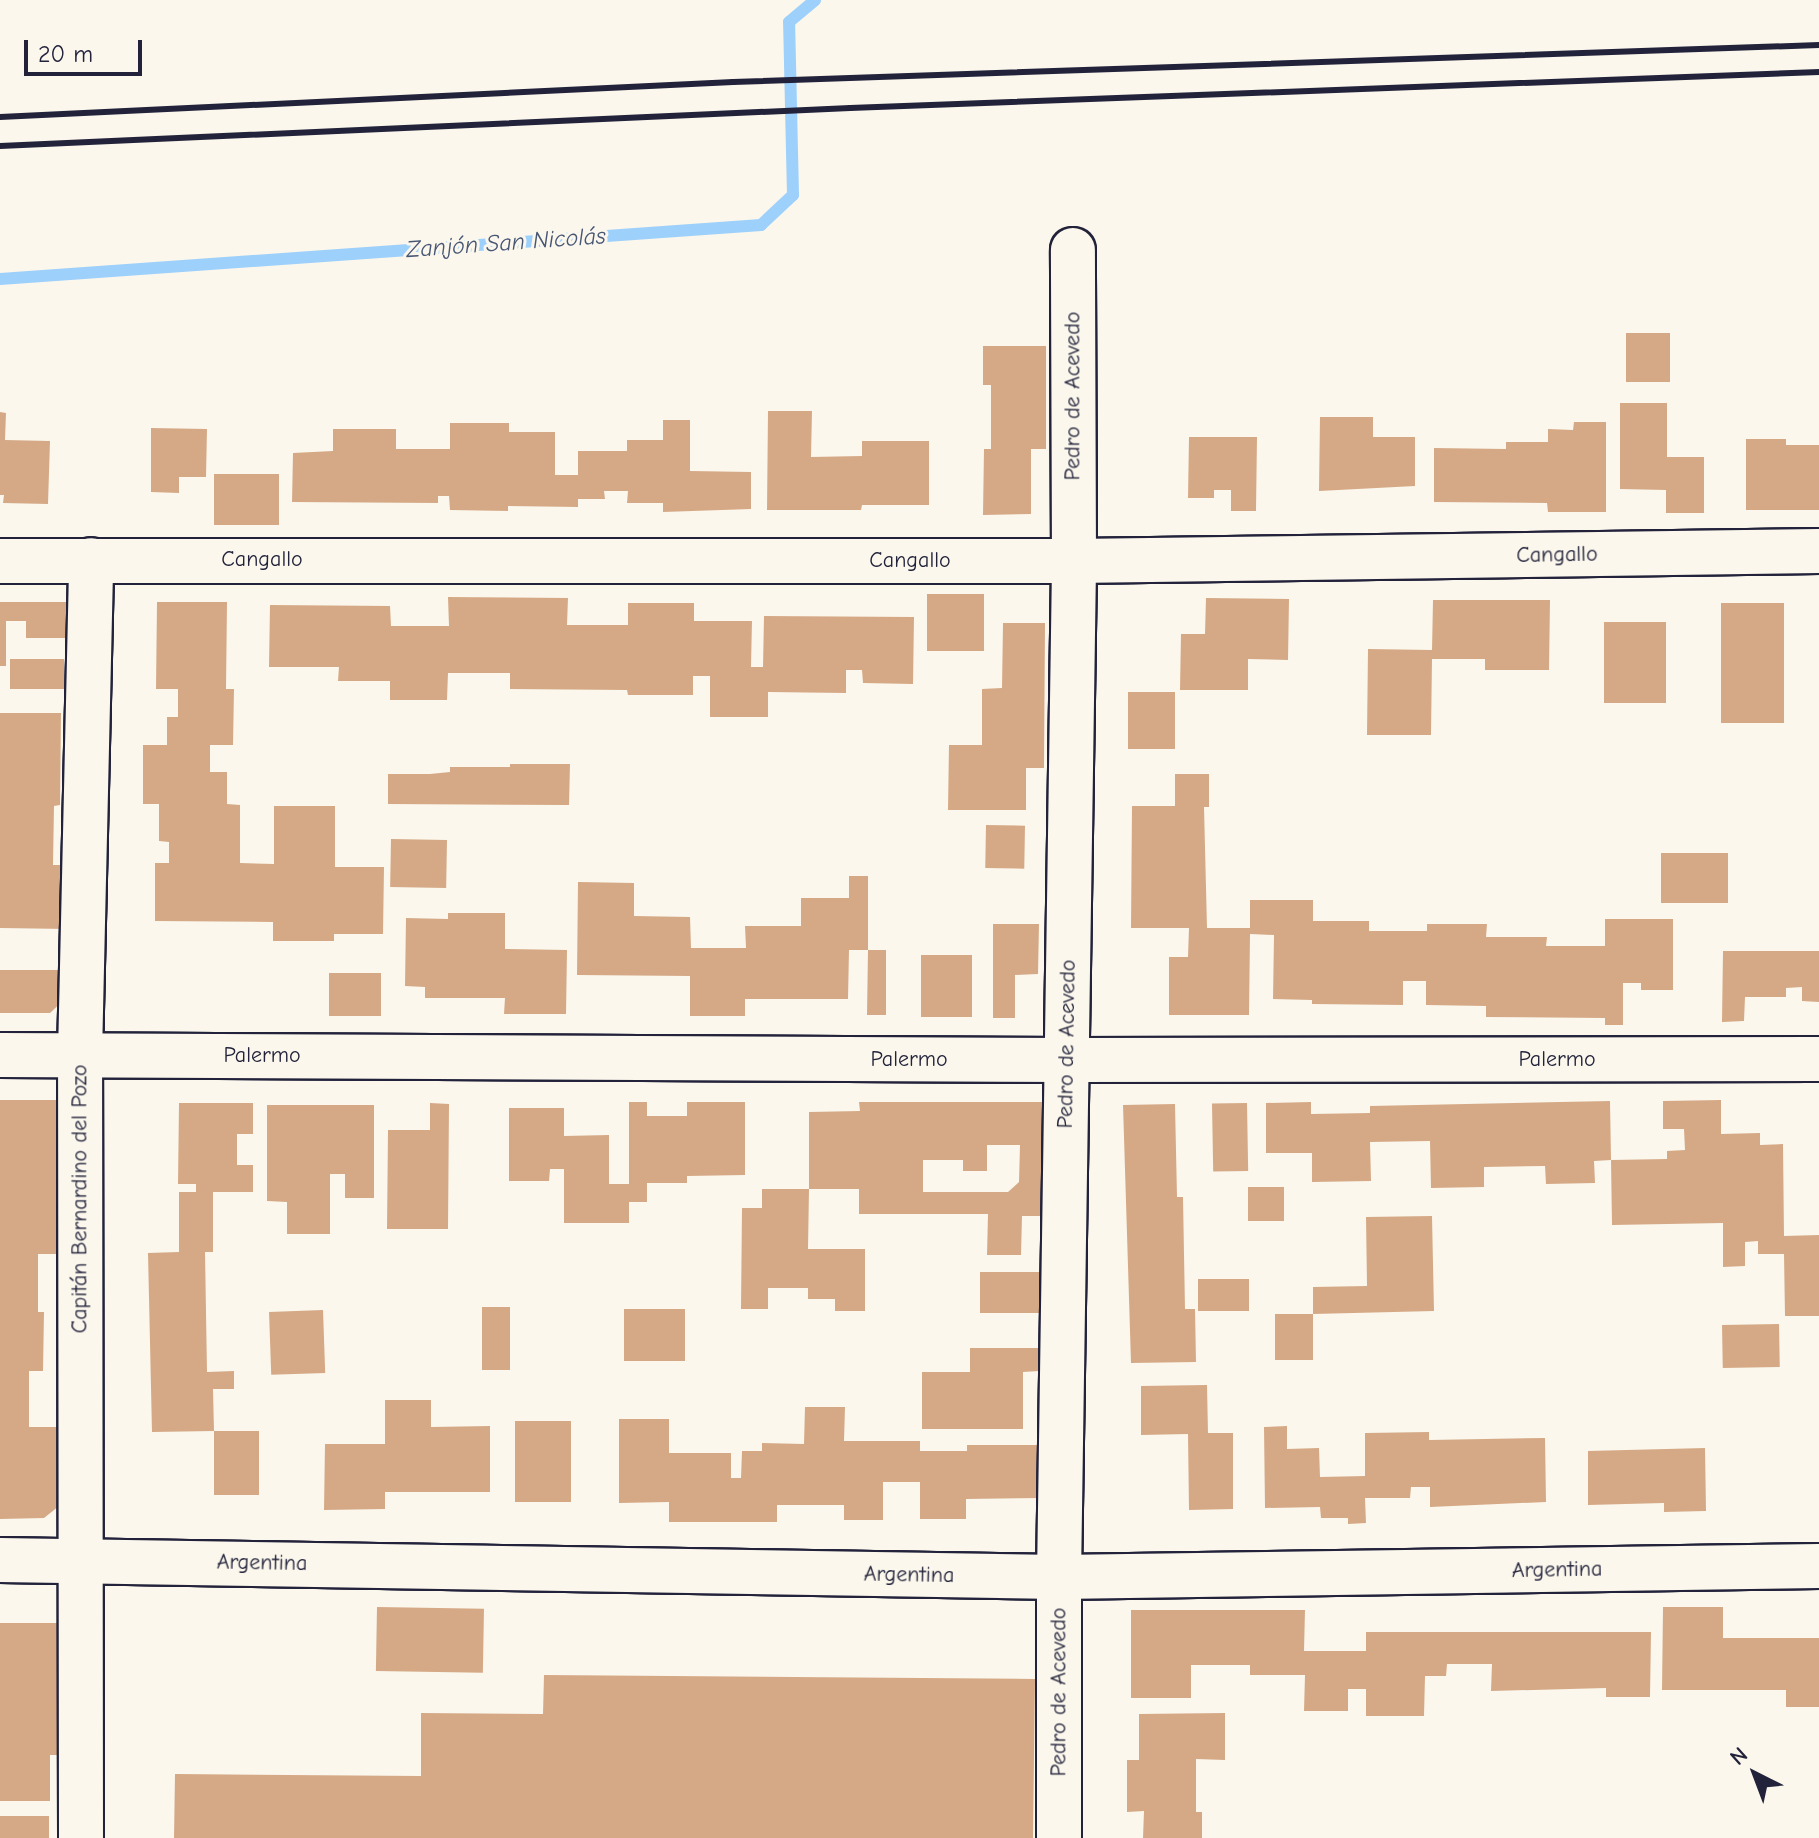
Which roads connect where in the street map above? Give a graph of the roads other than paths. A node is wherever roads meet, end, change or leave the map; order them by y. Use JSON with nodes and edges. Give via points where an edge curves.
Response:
{"nodes":[{"id":1,"x":1073,"y":250,"type":"dead end"},
{"id":2,"x":1819,"y":551,"type":"edge"},
{"id":3,"x":91,"y":560,"type":"junction"},
{"id":4,"x":0,"y":561,"type":"edge"},
{"id":5,"x":1074,"y":561,"type":"junction"},
{"id":6,"x":0,"y":1055,"type":"edge"},
{"id":7,"x":80,"y":1055,"type":"junction"},
{"id":8,"x":1819,"y":1059,"type":"edge"},
{"id":9,"x":1067,"y":1060,"type":"junction"},
{"id":10,"x":0,"y":1560,"type":"edge"},
{"id":11,"x":78,"y":1560,"type":"junction"},
{"id":12,"x":1819,"y":1566,"type":"edge"},
{"id":13,"x":1059,"y":1577,"type":"junction"},
{"id":14,"x":81,"y":1838,"type":"edge"},
{"id":15,"x":1059,"y":1838,"type":"edge"}],
"edges":[{"from":1,"to":5,"type":"street","name":"Pedro de Acevedo"},
{"from":2,"to":5,"type":"street","name":"Cangallo"},
{"from":3,"to":4,"type":"street","name":"Cangallo"},
{"from":3,"to":5,"type":"street","name":"Cangallo"},
{"from":3,"to":7,"type":"street","name":"Capitán Bernardino del Pozo"},
{"from":5,"to":9,"type":"street","name":"Pedro de Acevedo"},
{"from":6,"to":7,"type":"street","name":"Palermo"},
{"from":7,"to":9,"type":"street","name":"Palermo"},
{"from":7,"to":11,"type":"street","name":"Capitán Bernardino del Pozo"},
{"from":8,"to":9,"type":"street","name":"Palermo"},
{"from":9,"to":13,"type":"street","name":"Pedro de Acevedo"},
{"from":10,"to":11,"type":"street","name":"Argentina"},
{"from":11,"to":13,"type":"street","name":"Argentina"},
{"from":11,"to":14,"type":"street","name":"Capitán Bernardino del Pozo"},
{"from":12,"to":13,"type":"street","name":"Argentina"},
{"from":13,"to":15,"type":"street","name":"Pedro de Acevedo"}]}
